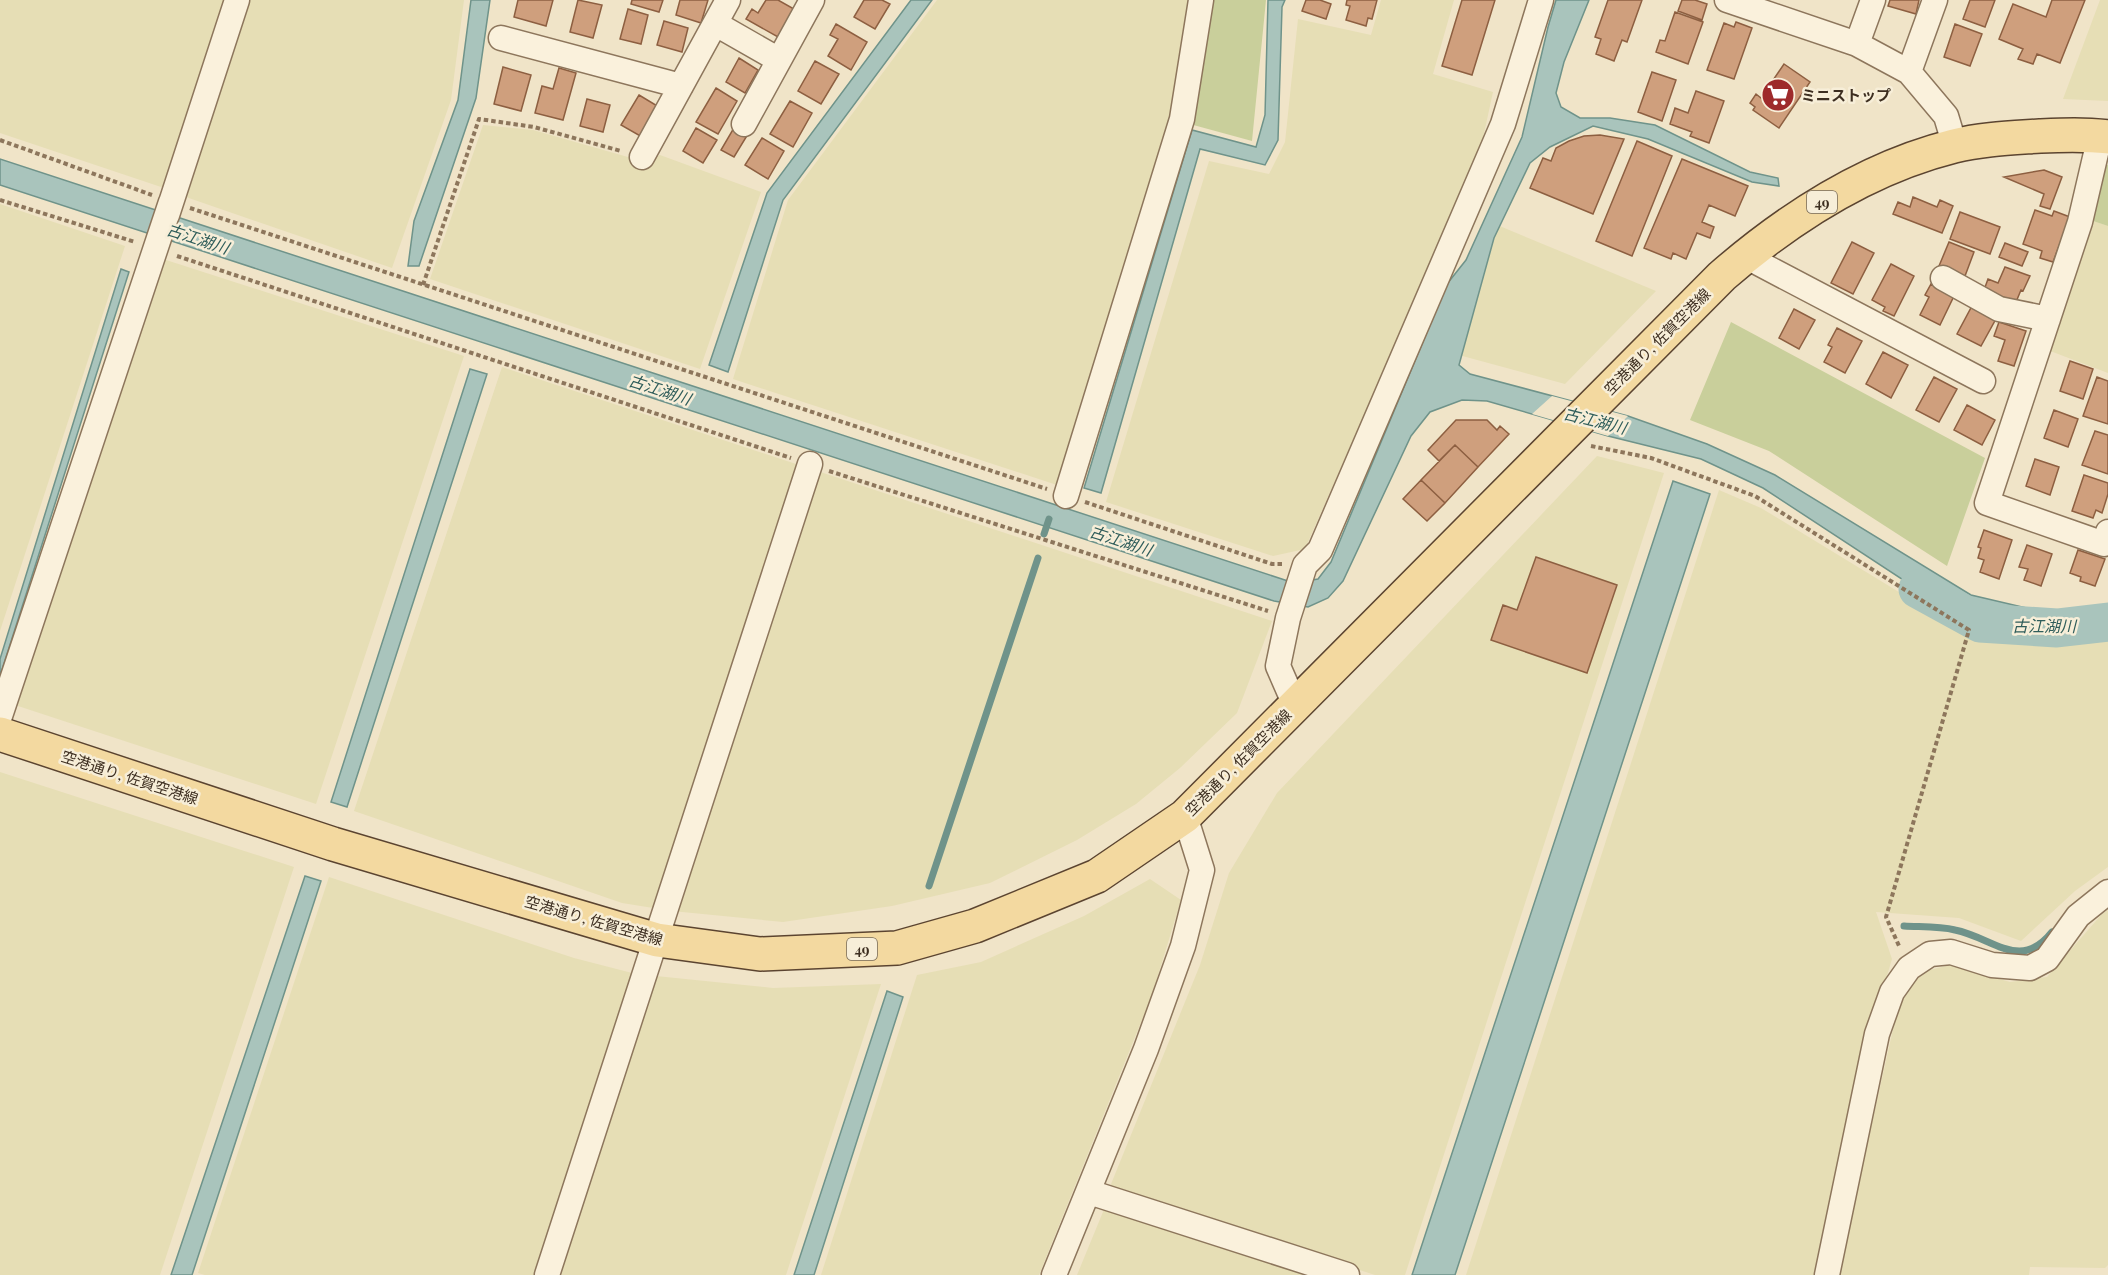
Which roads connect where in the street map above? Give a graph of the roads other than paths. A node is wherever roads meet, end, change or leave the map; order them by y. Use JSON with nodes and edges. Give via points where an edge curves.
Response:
{"nodes":[{"id":1,"x":237,"y":0,"type":"edge"},
{"id":2,"x":728,"y":0,"type":"edge"},
{"id":3,"x":812,"y":0,"type":"edge"},
{"id":4,"x":1201,"y":0,"type":"edge"},
{"id":5,"x":1541,"y":0,"type":"edge"},
{"id":6,"x":1727,"y":0,"type":"edge"},
{"id":7,"x":1873,"y":0,"type":"edge"},
{"id":8,"x":1935,"y":0,"type":"edge"},
{"id":9,"x":716,"y":24,"type":"junction"},
{"id":10,"x":501,"y":38,"type":"dead end"},
{"id":11,"x":1857,"y":44,"type":"junction"},
{"id":12,"x":779,"y":60,"type":"junction"},
{"id":13,"x":1909,"y":72,"type":"junction"},
{"id":14,"x":681,"y":86,"type":"junction"},
{"id":15,"x":744,"y":124,"type":"dead end"},
{"id":16,"x":2104,"y":136,"type":"edge"},
{"id":17,"x":1955,"y":146,"type":"junction"},
{"id":18,"x":642,"y":157,"type":"road end"},
{"id":19,"x":1744,"y":256,"type":"junction"},
{"id":20,"x":1943,"y":278,"type":"dead end"},
{"id":21,"x":2048,"y":319,"type":"junction"},
{"id":22,"x":1983,"y":381,"type":"dead end"},
{"id":23,"x":810,"y":464,"type":"road end"},
{"id":24,"x":1066,"y":496,"type":"road end"},
{"id":25,"x":2108,"y":532,"type":"edge"},
{"id":26,"x":1295,"y":705,"type":"junction"},
{"id":27,"x":0,"y":716,"type":"edge"},
{"id":28,"x":0,"y":734,"type":"edge"},
{"id":29,"x":1185,"y":816,"type":"junction"},
{"id":30,"x":2108,"y":892,"type":"edge"},
{"id":31,"x":657,"y":940,"type":"junction"},
{"id":32,"x":1089,"y":1192,"type":"junction"},
{"id":33,"x":547,"y":1275,"type":"edge"},
{"id":34,"x":1054,"y":1275,"type":"edge"},
{"id":35,"x":1347,"y":1275,"type":"edge"},
{"id":36,"x":1827,"y":1275,"type":"edge"}],
"edges":[{"from":1,"to":27,"type":"street"},
{"from":2,"to":9,"type":"street"},
{"from":3,"to":12,"type":"street"},
{"from":4,"to":24,"type":"street","via":[[1182,119]]},
{"from":5,"to":26,"type":"street","via":[[1503,124],[1320,550],[1305,565],[1278,666]]},
{"from":6,"to":11,"type":"street"},
{"from":7,"to":11,"type":"street"},
{"from":8,"to":13,"type":"street"},
{"from":9,"to":12,"type":"street"},
{"from":9,"to":14,"type":"street"},
{"from":10,"to":14,"type":"street"},
{"from":11,"to":13,"type":"street"},
{"from":12,"to":15,"type":"street"},
{"from":13,"to":17,"type":"street","via":[[1946,116]]},
{"from":14,"to":18,"type":"street"},
{"from":16,"to":17,"type":"main road","name":"空港通り, 佐賀空港線","number":"49","via":[[2000,138]]},
{"from":16,"to":21,"type":"street"},
{"from":17,"to":19,"type":"main road","name":"空港通り, 佐賀空港線","number":"49","via":[[1894,165],[1839,191]]},
{"from":19,"to":22,"type":"street"},
{"from":19,"to":26,"type":"main road","name":"空港通り, 佐賀空港線","number":"49"},
{"from":20,"to":21,"type":"street","via":[[1999,309]]},
{"from":21,"to":25,"type":"street","via":[[1988,503],[2103,544]]},
{"from":23,"to":31,"type":"street"},
{"from":26,"to":29,"type":"main road","name":"空港通り, 佐賀空港線","number":"49"},
{"from":28,"to":31,"type":"main road","name":"空港通り, 佐賀空港線","number":"49","via":[[333,844]]},
{"from":29,"to":31,"type":"main road","name":"空港通り, 佐賀空港線","number":"49","via":[[1097,876],[975,926],[897,948],[760,954]]},
{"from":29,"to":32,"type":"street","via":[[1202,870],[1184,946]]},
{"from":30,"to":36,"type":"street","via":[[2078,916],[2047,959],[2030,968],[1992,965],[1951,952],[1930,954],[1909,968],[1892,992],[1877,1034]]},
{"from":31,"to":33,"type":"street"},
{"from":32,"to":34,"type":"street"},
{"from":32,"to":35,"type":"street"}]}
